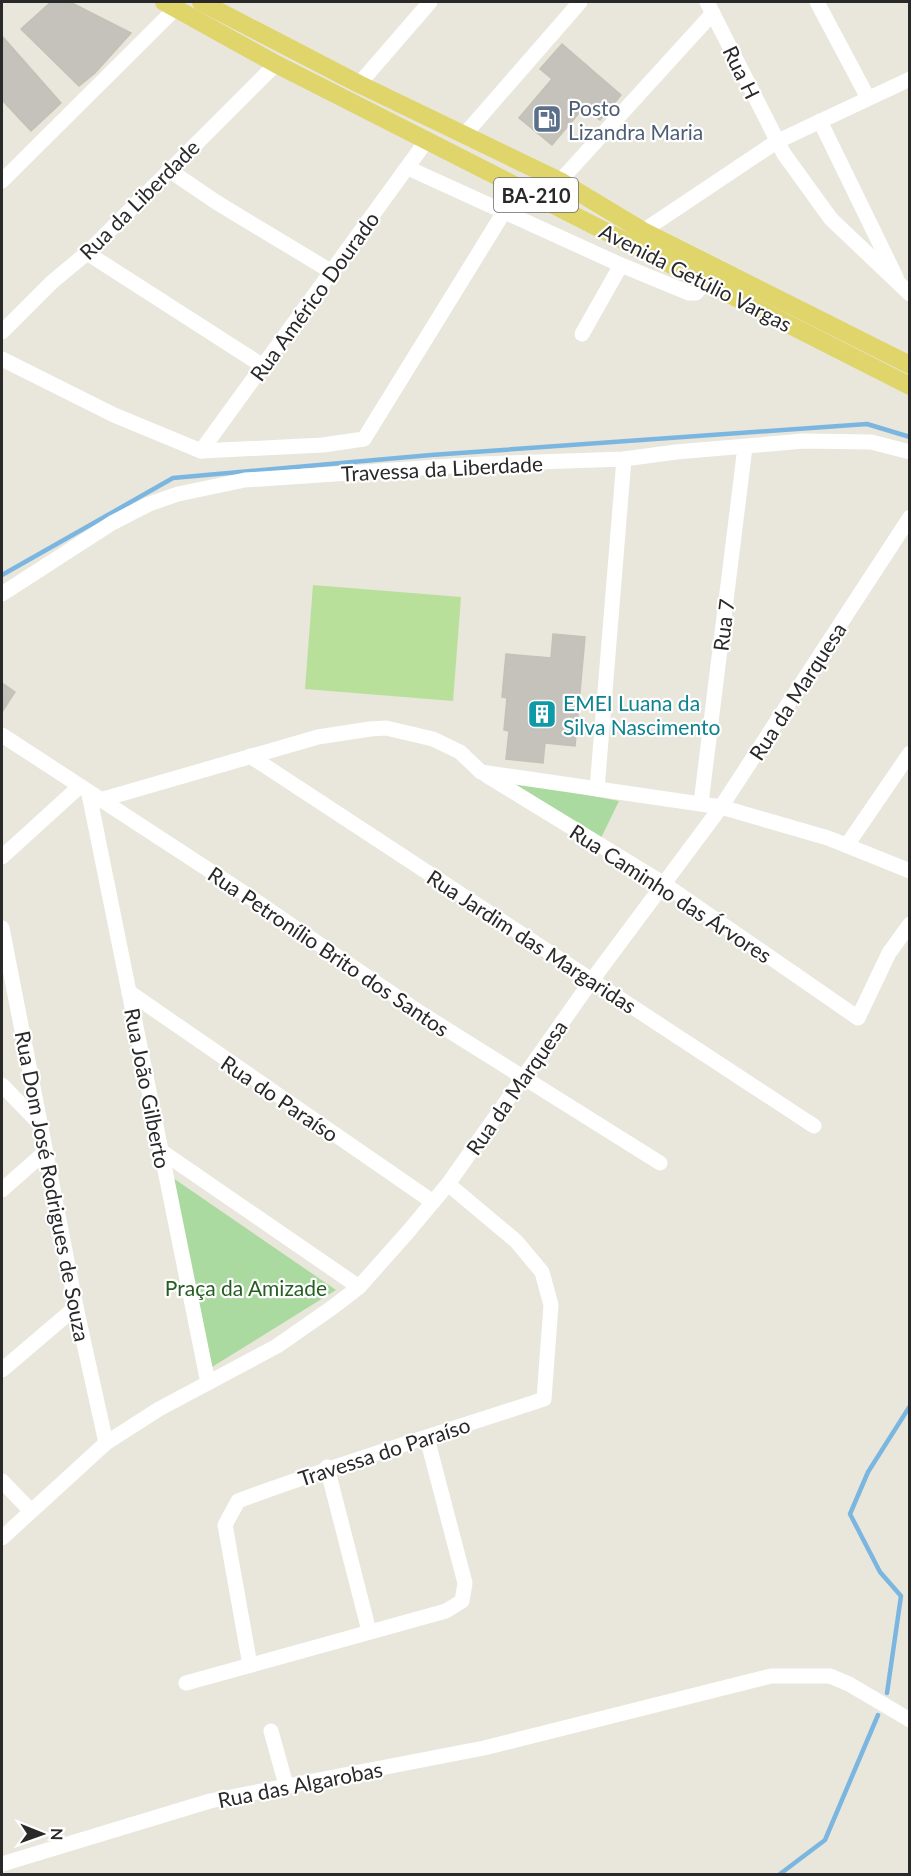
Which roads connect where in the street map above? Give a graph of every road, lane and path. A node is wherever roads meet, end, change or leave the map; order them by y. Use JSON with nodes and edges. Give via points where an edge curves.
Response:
{"nodes":[{"id":1,"x":201,"y":2,"type":"edge"},
{"id":2,"x":430,"y":2,"type":"edge"},
{"id":3,"x":580,"y":2,"type":"edge"},
{"id":4,"x":817,"y":2,"type":"edge"},
{"id":5,"x":170,"y":5,"type":"edge"},
{"id":6,"x":710,"y":7,"type":"edge"},
{"id":7,"x":276,"y":64,"type":"junction"},
{"id":8,"x":909,"y":80,"type":"edge"},
{"id":9,"x":359,"y":84,"type":"junction"},
{"id":10,"x":868,"y":98,"type":"junction"},
{"id":11,"x":820,"y":121,"type":"junction"},
{"id":12,"x":466,"y":133,"type":"junction"},
{"id":13,"x":427,"y":140,"type":"junction"},
{"id":14,"x":776,"y":142,"type":"junction"},
{"id":15,"x":408,"y":168,"type":"junction"},
{"id":16,"x":169,"y":170,"type":"junction"},
{"id":17,"x":2,"y":181,"type":"edge"},
{"id":18,"x":560,"y":181,"type":"junction"},
{"id":19,"x":504,"y":212,"type":"junction"},
{"id":20,"x":643,"y":231,"type":"junction"},
{"id":21,"x":87,"y":253,"type":"junction"},
{"id":22,"x":621,"y":265,"type":"junction"},
{"id":23,"x":332,"y":272,"type":"junction"},
{"id":24,"x":705,"y":281,"type":"junction"},
{"id":25,"x":904,"y":289,"type":"edge"},
{"id":26,"x":2,"y":332,"type":"edge"},
{"id":27,"x":582,"y":334,"type":"dead end"},
{"id":28,"x":2,"y":359,"type":"edge"},
{"id":29,"x":909,"y":365,"type":"edge"},
{"id":30,"x":262,"y":366,"type":"junction"},
{"id":31,"x":909,"y":386,"type":"edge"},
{"id":32,"x":745,"y":447,"type":"junction"},
{"id":33,"x":201,"y":451,"type":"junction"},
{"id":34,"x":909,"y":452,"type":"edge"},
{"id":35,"x":624,"y":459,"type":"junction"},
{"id":36,"x":909,"y":517,"type":"edge"},
{"id":37,"x":2,"y":594,"type":"edge"},
{"id":38,"x":2,"y":735,"type":"edge"},
{"id":39,"x":909,"y":753,"type":"edge"},
{"id":40,"x":250,"y":756,"type":"junction"},
{"id":41,"x":481,"y":772,"type":"junction"},
{"id":42,"x":597,"y":789,"type":"junction"},
{"id":43,"x":89,"y":793,"type":"junction"},
{"id":44,"x":701,"y":803,"type":"junction"},
{"id":45,"x":721,"y":807,"type":"junction"},
{"id":46,"x":847,"y":845,"type":"junction"},
{"id":47,"x":2,"y":857,"type":"edge"},
{"id":48,"x":909,"y":871,"type":"edge"},
{"id":49,"x":664,"y":884,"type":"junction"},
{"id":50,"x":909,"y":924,"type":"edge"},
{"id":51,"x":2,"y":928,"type":"edge"},
{"id":52,"x":592,"y":980,"type":"junction"},
{"id":53,"x":129,"y":992,"type":"junction"},
{"id":54,"x":524,"y":1078,"type":"junction"},
{"id":55,"x":2,"y":1085,"type":"edge"},
{"id":56,"x":40,"y":1124,"type":"junction"},
{"id":57,"x":814,"y":1126,"type":"dead end"},
{"id":58,"x":161,"y":1151,"type":"junction"},
{"id":59,"x":45,"y":1152,"type":"junction"},
{"id":60,"x":660,"y":1163,"type":"dead end"},
{"id":61,"x":448,"y":1184,"type":"junction"},
{"id":62,"x":2,"y":1190,"type":"edge"},
{"id":63,"x":432,"y":1202,"type":"junction"},
{"id":64,"x":359,"y":1287,"type":"junction"},
{"id":65,"x":76,"y":1307,"type":"junction"},
{"id":66,"x":2,"y":1370,"type":"edge"},
{"id":67,"x":208,"y":1383,"type":"junction"},
{"id":68,"x":427,"y":1438,"type":"junction"},
{"id":69,"x":106,"y":1443,"type":"junction"},
{"id":70,"x":327,"y":1467,"type":"junction"},
{"id":71,"x":2,"y":1481,"type":"edge"},
{"id":72,"x":32,"y":1511,"type":"junction"},
{"id":73,"x":2,"y":1538,"type":"edge"},
{"id":74,"x":369,"y":1631,"type":"junction"},
{"id":75,"x":250,"y":1665,"type":"junction"},
{"id":76,"x":186,"y":1683,"type":"dead end"},
{"id":77,"x":909,"y":1720,"type":"edge"},
{"id":78,"x":272,"y":1731,"type":"dead end"},
{"id":79,"x":286,"y":1785,"type":"junction"},
{"id":80,"x":2,"y":1864,"type":"edge"}],
"edges":[{"from":1,"to":9,"type":"main road","name":"Avenida Getúlio Vargas","number":"BA-210"},
{"from":2,"to":9,"type":"street"},
{"from":3,"to":12,"type":"street"},
{"from":4,"to":10,"type":"street"},
{"from":5,"to":7,"type":"main road","name":"Avenida Getúlio Vargas","number":"BA-210"},
{"from":5,"to":17,"type":"street"},
{"from":6,"to":14,"type":"street","name":"Rua H"},
{"from":6,"to":18,"type":"street"},
{"from":7,"to":13,"type":"main road","name":"Avenida Getúlio Vargas","number":"BA-210"},
{"from":7,"to":16,"type":"street","name":"Rua da Liberdade"},
{"from":8,"to":10,"type":"street"},
{"from":9,"to":12,"type":"main road","name":"Avenida Getúlio Vargas","number":"BA-210"},
{"from":10,"to":11,"type":"street"},
{"from":11,"to":14,"type":"street"},
{"from":11,"to":25,"type":"street"},
{"from":12,"to":18,"type":"main road","name":"Avenida Getúlio Vargas","number":"BA-210"},
{"from":13,"to":15,"type":"street","name":"Rua Américo Dourado"},
{"from":13,"to":24,"type":"main road","name":"Avenida Getúlio Vargas","number":"BA-210"},
{"from":14,"to":20,"type":"street"},
{"from":14,"to":25,"type":"street","name":"Rua H","via":[[831,219]]},
{"from":15,"to":19,"type":"street"},
{"from":15,"to":23,"type":"street","name":"Rua Américo Dourado"},
{"from":16,"to":21,"type":"street","name":"Rua da Liberdade"},
{"from":16,"to":23,"type":"street"},
{"from":18,"to":20,"type":"main road","name":"Avenida Getúlio Vargas","number":"BA-210"},
{"from":19,"to":22,"type":"street"},
{"from":19,"to":33,"type":"street","via":[[364,439],[323,446]]},
{"from":20,"to":29,"type":"main road","name":"Avenida Getúlio Vargas","number":"BA-210"},
{"from":21,"to":26,"type":"street","name":"Rua da Liberdade"},
{"from":21,"to":30,"type":"street"},
{"from":22,"to":24,"type":"street","via":[[693,293]]},
{"from":22,"to":27,"type":"street"},
{"from":23,"to":30,"type":"street","name":"Rua Américo Dourado"},
{"from":24,"to":31,"type":"main road","name":"Avenida Getúlio Vargas","number":"BA-210"},
{"from":28,"to":33,"type":"street","via":[[114,415]]},
{"from":30,"to":33,"type":"street","name":"Rua Américo Dourado"},
{"from":32,"to":34,"type":"street","name":"Travessa da Liberdade","via":[[804,441],[871,442]]},
{"from":32,"to":35,"type":"street","name":"Travessa da Liberdade"},
{"from":32,"to":44,"type":"street","name":"Rua 7"},
{"from":35,"to":37,"type":"street","name":"Travessa da Liberdade","via":[[461,465],[245,480],[208,487],[149,504],[112,523]]},
{"from":35,"to":42,"type":"street"},
{"from":36,"to":45,"type":"street","name":"Rua da Marquesa"},
{"from":38,"to":43,"type":"street","name":"Rua Petronílio Brito dos Santos"},
{"from":39,"to":46,"type":"street"},
{"from":40,"to":41,"type":"street","name":"Rua Caminho das Árvores","via":[[318,737],[386,728],[433,739],[460,752]]},
{"from":40,"to":43,"type":"street","name":"Rua Caminho das Árvores"},
{"from":40,"to":52,"type":"street","name":"Rua Jardim das Margaridas"},
{"from":41,"to":42,"type":"street"},
{"from":41,"to":49,"type":"street","name":"Rua Caminho das Árvores"},
{"from":42,"to":44,"type":"street"},
{"from":43,"to":47,"type":"street"},
{"from":43,"to":53,"type":"street","name":"Rua João Gilberto"},
{"from":43,"to":54,"type":"street","name":"Rua Petronílio Brito dos Santos"},
{"from":44,"to":45,"type":"street"},
{"from":45,"to":46,"type":"street"},
{"from":45,"to":49,"type":"street","name":"Rua da Marquesa"},
{"from":46,"to":48,"type":"street"},
{"from":49,"to":50,"type":"street","name":"Rua Caminho das Árvores","via":[[858,1018],[889,953]]},
{"from":49,"to":52,"type":"street","name":"Rua da Marquesa"},
{"from":51,"to":56,"type":"street","name":"Rua Dom José Rodrigues de Souza"},
{"from":52,"to":54,"type":"street","name":"Rua da Marquesa"},
{"from":52,"to":57,"type":"street","name":"Rua Jardim das Margaridas"},
{"from":53,"to":58,"type":"street","name":"Rua João Gilberto"},
{"from":53,"to":63,"type":"street","name":"Rua do Paraíso"},
{"from":54,"to":60,"type":"street","name":"Rua Petronílio Brito dos Santos"},
{"from":54,"to":61,"type":"street","name":"Rua da Marquesa"},
{"from":55,"to":56,"type":"street"},
{"from":56,"to":59,"type":"street","name":"Rua Dom José Rodrigues de Souza"},
{"from":58,"to":64,"type":"street"},
{"from":58,"to":67,"type":"street","name":"Rua João Gilberto"},
{"from":59,"to":62,"type":"street"},
{"from":59,"to":65,"type":"street","name":"Rua Dom José Rodrigues de Souza"},
{"from":61,"to":63,"type":"street","name":"Rua da Marquesa"},
{"from":61,"to":68,"type":"street","name":"Travessa do Paraíso","via":[[516,1241],[542,1272],[550,1305],[544,1399]]},
{"from":63,"to":64,"type":"street","name":"Rua da Marquesa"},
{"from":64,"to":67,"type":"street","name":"Rua da Marquesa","via":[[276,1346]]},
{"from":65,"to":66,"type":"street"},
{"from":65,"to":69,"type":"street","name":"Rua Dom José Rodrigues de Souza"},
{"from":67,"to":69,"type":"street","name":"Rua da Marquesa"},
{"from":68,"to":70,"type":"street","name":"Travessa do Paraíso"},
{"from":68,"to":74,"type":"street","via":[[465,1593],[462,1601],[446,1611]]},
{"from":69,"to":72,"type":"street","name":"Rua da Marquesa"},
{"from":70,"to":74,"type":"street"},
{"from":70,"to":75,"type":"street","name":"Travessa do Paraíso","via":[[238,1501],[230,1512],[225,1525]]},
{"from":71,"to":72,"type":"street"},
{"from":72,"to":73,"type":"street","name":"Rua da Marquesa"},
{"from":74,"to":75,"type":"street"},
{"from":75,"to":76,"type":"street"},
{"from":77,"to":79,"type":"street","name":"Rua das Algarobas","via":[[830,1676],[771,1676],[484,1748]]},
{"from":78,"to":79,"type":"street"},
{"from":79,"to":80,"type":"street","name":"Rua das Algarobas","via":[[210,1801]]}]}
